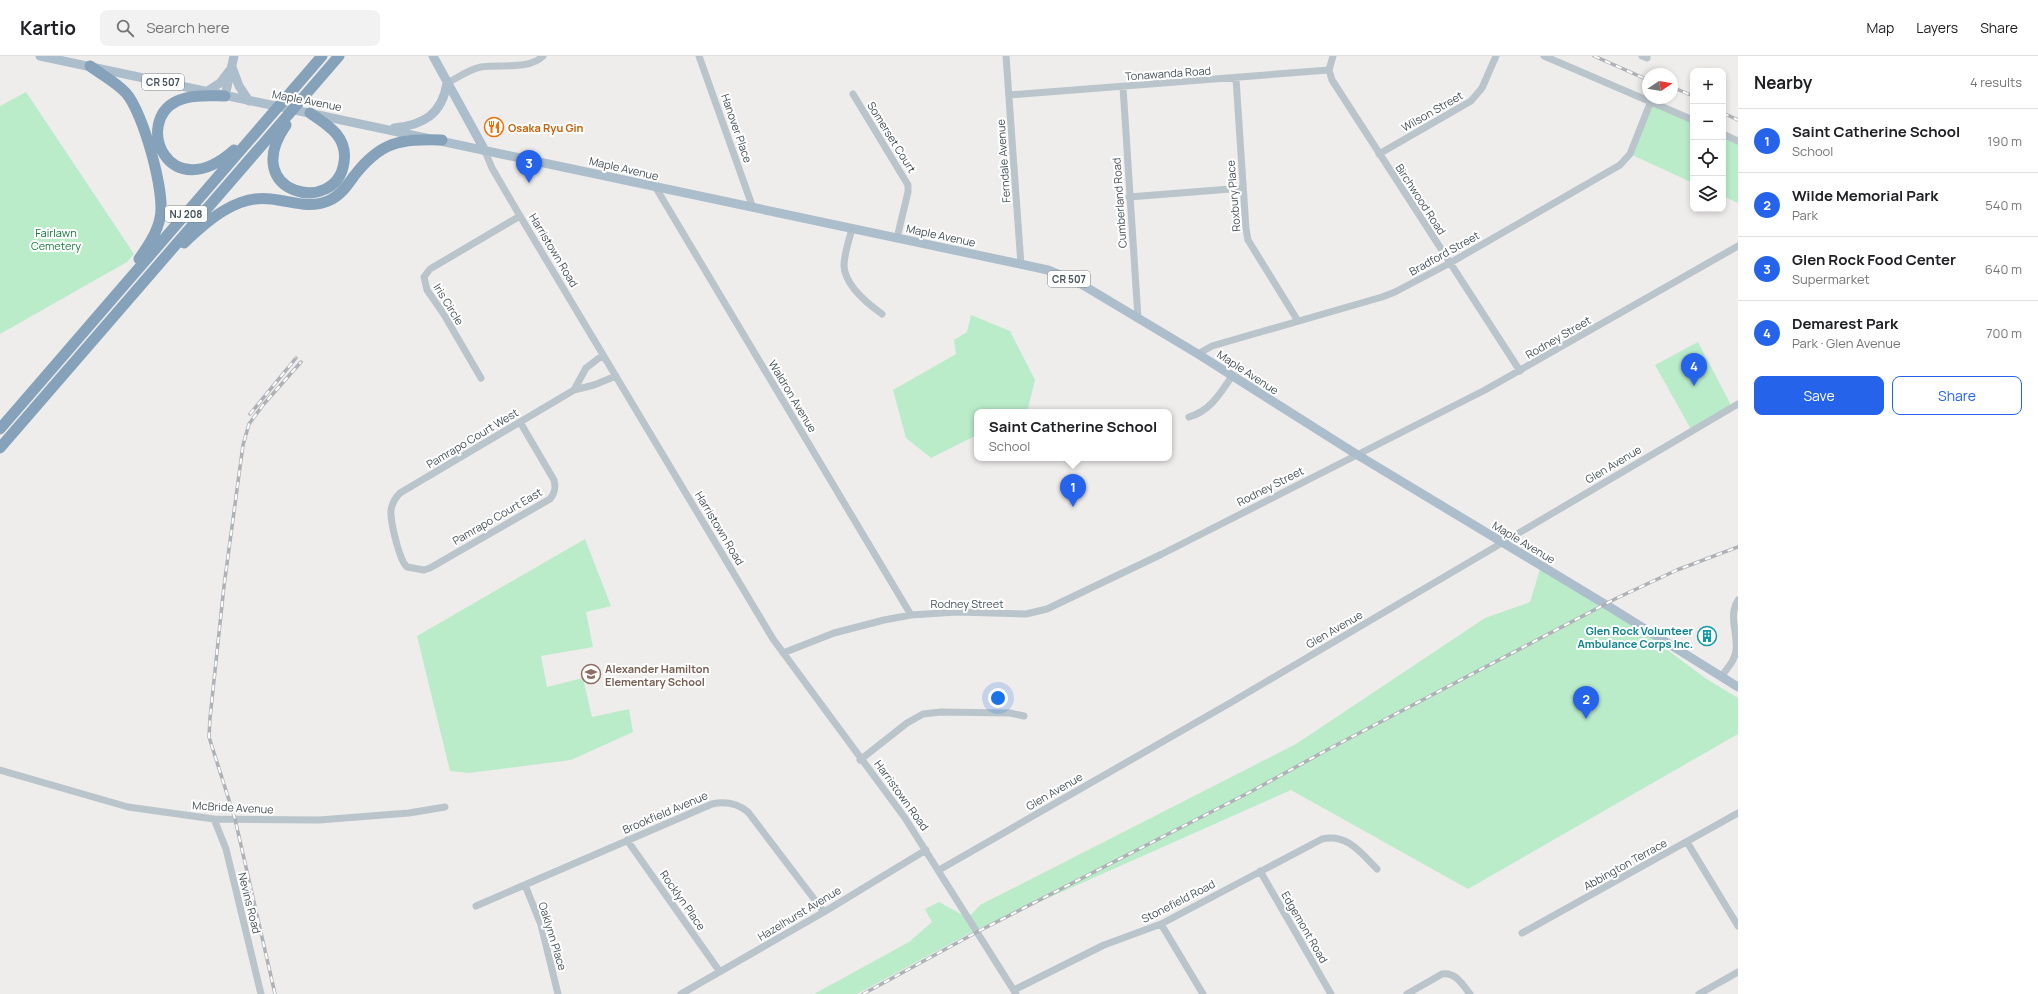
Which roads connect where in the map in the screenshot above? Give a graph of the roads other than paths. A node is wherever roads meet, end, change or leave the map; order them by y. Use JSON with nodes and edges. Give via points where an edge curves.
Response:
{"nodes":[{"id":1,"x":40,"y":56,"type":"edge"},
{"id":2,"x":234,"y":56,"type":"edge"},
{"id":3,"x":322,"y":56,"type":"edge"},
{"id":4,"x":339,"y":56,"type":"edge"},
{"id":5,"x":433,"y":56,"type":"edge"},
{"id":6,"x":544,"y":56,"type":"edge"},
{"id":7,"x":699,"y":56,"type":"edge"},
{"id":8,"x":1006,"y":56,"type":"edge"},
{"id":9,"x":1333,"y":56,"type":"edge"},
{"id":10,"x":1496,"y":56,"type":"edge"},
{"id":11,"x":1544,"y":56,"type":"edge"},
{"id":12,"x":90,"y":66,"type":"junction"},
{"id":13,"x":232,"y":67,"type":"junction"},
{"id":14,"x":1329,"y":70,"type":"junction"},
{"id":15,"x":1236,"y":79,"type":"junction"},
{"id":16,"x":315,"y":83,"type":"junction"},
{"id":17,"x":447,"y":83,"type":"junction"},
{"id":18,"x":1123,"y":87,"type":"junction"},
{"id":19,"x":206,"y":92,"type":"junction"},
{"id":20,"x":290,"y":92,"type":"junction"},
{"id":21,"x":853,"y":94,"type":"dead end"},
{"id":22,"x":1009,"y":95,"type":"junction"},
{"id":23,"x":225,"y":96,"type":"junction"},
{"id":24,"x":1642,"y":97,"type":"edge"},
{"id":25,"x":253,"y":101,"type":"junction"},
{"id":26,"x":1650,"y":104,"type":"edge"},
{"id":27,"x":1658,"y":104,"type":"edge"},
{"id":28,"x":310,"y":113,"type":"junction"},
{"id":29,"x":1690,"y":119,"type":"edge"},
{"id":30,"x":387,"y":129,"type":"junction"},
{"id":31,"x":1726,"y":135,"type":"edge"},
{"id":32,"x":442,"y":140,"type":"junction"},
{"id":33,"x":1738,"y":141,"type":"edge"},
{"id":34,"x":484,"y":149,"type":"junction"},
{"id":35,"x":1379,"y":154,"type":"junction"},
{"id":36,"x":656,"y":188,"type":"junction"},
{"id":37,"x":1243,"y":188,"type":"junction"},
{"id":38,"x":1130,"y":197,"type":"junction"},
{"id":39,"x":753,"y":208,"type":"junction"},
{"id":40,"x":520,"y":216,"type":"junction"},
{"id":41,"x":852,"y":229,"type":"junction"},
{"id":42,"x":898,"y":238,"type":"junction"},
{"id":43,"x":1738,"y":246,"type":"edge"},
{"id":44,"x":1450,"y":263,"type":"junction"},
{"id":45,"x":1021,"y":265,"type":"junction"},
{"id":46,"x":131,"y":296,"type":"junction"},
{"id":47,"x":882,"y":314,"type":"dead end"},
{"id":48,"x":1138,"y":318,"type":"junction"},
{"id":49,"x":1298,"y":321,"type":"junction"},
{"id":50,"x":81,"y":335,"type":"junction"},
{"id":51,"x":1198,"y":354,"type":"junction"},
{"id":52,"x":603,"y":355,"type":"junction"},
{"id":53,"x":1520,"y":372,"type":"junction"},
{"id":54,"x":616,"y":376,"type":"junction"},
{"id":55,"x":1232,"y":376,"type":"junction"},
{"id":56,"x":481,"y":378,"type":"dead end"},
{"id":57,"x":574,"y":390,"type":"junction"},
{"id":58,"x":1738,"y":404,"type":"edge"},
{"id":59,"x":1188,"y":417,"type":"dead end"},
{"id":60,"x":520,"y":422,"type":"junction"},
{"id":61,"x":0,"y":429,"type":"edge"},
{"id":62,"x":0,"y":448,"type":"edge"},
{"id":63,"x":1356,"y":454,"type":"junction"},
{"id":64,"x":1502,"y":543,"type":"junction"},
{"id":65,"x":401,"y":559,"type":"joint"},
{"id":66,"x":1738,"y":600,"type":"edge"},
{"id":67,"x":911,"y":615,"type":"junction"},
{"id":68,"x":783,"y":653,"type":"junction"},
{"id":69,"x":1721,"y":677,"type":"junction"},
{"id":70,"x":1738,"y":688,"type":"edge"},
{"id":71,"x":1024,"y":716,"type":"dead end"},
{"id":72,"x":860,"y":760,"type":"junction"},
{"id":73,"x":0,"y":770,"type":"edge"},
{"id":74,"x":445,"y":807,"type":"dead end"},
{"id":75,"x":1738,"y":813,"type":"edge"},
{"id":76,"x":214,"y":819,"type":"junction"},
{"id":77,"x":627,"y":840,"type":"junction"},
{"id":78,"x":1687,"y":842,"type":"junction"},
{"id":79,"x":926,"y":850,"type":"junction"},
{"id":80,"x":1377,"y":869,"type":"dead end"},
{"id":81,"x":939,"y":870,"type":"junction"},
{"id":82,"x":1260,"y":871,"type":"junction"},
{"id":83,"x":524,"y":885,"type":"junction"},
{"id":84,"x":476,"y":906,"type":"dead end"},
{"id":85,"x":824,"y":912,"type":"junction"},
{"id":86,"x":1161,"y":924,"type":"junction"},
{"id":87,"x":1738,"y":926,"type":"edge"},
{"id":88,"x":1522,"y":933,"type":"dead end"},
{"id":89,"x":720,"y":972,"type":"junction"},
{"id":90,"x":1738,"y":972,"type":"edge"},
{"id":91,"x":1015,"y":992,"type":"edge"},
{"id":92,"x":261,"y":994,"type":"edge"},
{"id":93,"x":558,"y":994,"type":"edge"},
{"id":94,"x":681,"y":994,"type":"edge"},
{"id":95,"x":1203,"y":994,"type":"edge"},
{"id":96,"x":1331,"y":994,"type":"edge"},
{"id":97,"x":1407,"y":994,"type":"edge"},
{"id":98,"x":1470,"y":994,"type":"edge"},
{"id":99,"x":1700,"y":994,"type":"edge"}],
"edges":[{"from":1,"to":12,"type":"main road","name":"Maple Avenue","number":"CR 507"},
{"from":2,"to":13,"type":"main road"},
{"from":3,"to":20,"type":"highway","number":"NJ 208"},
{"from":4,"to":16,"type":"highway","number":"NJ 208"},
{"from":5,"to":17,"type":"main road","name":"Harristown Road"},
{"from":6,"to":17,"type":"street","via":[[532,64],[481,67]]},
{"from":7,"to":39,"type":"street","name":"Hanover Place"},
{"from":8,"to":22,"type":"street","name":"Ferndale Avenue"},
{"from":9,"to":14,"type":"street"},
{"from":10,"to":35,"type":"street","name":"Wilson Street","via":[[1482,88],[1471,101]]},
{"from":11,"to":24,"type":"street"},
{"from":12,"to":19,"type":"main road","name":"Maple Avenue","number":"CR 507"},
{"from":12,"to":50,"type":"highway","via":[[117,85],[132,100],[141,120],[159,184],[162,207],[157,229],[145,250]]},
{"from":13,"to":19,"type":"main road","via":[[220,83]]},
{"from":13,"to":23,"type":"main road"},
{"from":13,"to":25,"type":"main road","via":[[239,86]]},
{"from":14,"to":15,"type":"street","name":"Tonawanda Road"},
{"from":14,"to":35,"type":"street","name":"Birchwood Road","via":[[1332,80]]},
{"from":15,"to":18,"type":"street","name":"Tonawanda Road"},
{"from":15,"to":37,"type":"street","name":"Roxbury Place"},
{"from":16,"to":28,"type":"highway","via":[[281,133],[272,160],[278,178],[284,185],[292,190],[309,193],[324,190],[331,185],[341,173],[345,156],[337,134]]},
{"from":16,"to":46,"type":"highway","number":"NJ 208"},
{"from":17,"to":30,"type":"main road","via":[[444,100],[427,119],[412,125]]},
{"from":17,"to":34,"type":"main road","name":"Harristown Road"},
{"from":18,"to":22,"type":"street","name":"Tonawanda Road"},
{"from":18,"to":38,"type":"street","name":"Cumberland Road"},
{"from":19,"to":23,"type":"main road","name":"Maple Avenue","number":"CR 507"},
{"from":20,"to":23,"type":"highway","via":[[241,144],[215,164],[191,170],[178,166],[168,159],[161,148],[158,135],[159,122],[165,110],[171,104],[186,98]]},
{"from":20,"to":50,"type":"highway","number":"NJ 208"},
{"from":21,"to":42,"type":"street","name":"Somerset Court","via":[[908,185]]},
{"from":22,"to":45,"type":"street","name":"Ferndale Avenue"},
{"from":23,"to":25,"type":"main road","name":"Maple Avenue","number":"CR 507"},
{"from":25,"to":28,"type":"main road","name":"Maple Avenue","number":"CR 507"},
{"from":26,"to":44,"type":"street","name":"Bradford Street","via":[[1630,154],[1620,165]]},
{"from":27,"to":29,"type":"street"},
{"from":28,"to":30,"type":"main road","name":"Maple Avenue","number":"CR 507"},
{"from":30,"to":32,"type":"main road","name":"Maple Avenue","number":"CR 507"},
{"from":31,"to":33,"type":"street"},
{"from":32,"to":34,"type":"main road","name":"Maple Avenue","number":"CR 507"},
{"from":32,"to":46,"type":"highway","via":[[406,140],[385,146],[367,161],[339,194],[319,204],[298,204],[262,198],[235,205],[190,237]]},
{"from":34,"to":36,"type":"main road","name":"Maple Avenue","number":"CR 507"},
{"from":34,"to":40,"type":"street","name":"Harristown Road"},
{"from":35,"to":44,"type":"street","name":"Birchwood Road"},
{"from":36,"to":39,"type":"main road","name":"Maple Avenue","number":"CR 507"},
{"from":36,"to":67,"type":"street","name":"Waldron Avenue"},
{"from":37,"to":38,"type":"street"},
{"from":37,"to":49,"type":"street","name":"Roxbury Place","via":[[1248,240]]},
{"from":38,"to":48,"type":"street","name":"Cumberland Road"},
{"from":39,"to":41,"type":"main road","name":"Maple Avenue","number":"CR 507"},
{"from":40,"to":52,"type":"street","name":"Harristown Road"},
{"from":40,"to":56,"type":"street","name":"Iris Circle","via":[[430,269],[424,277],[427,290]]},
{"from":41,"to":42,"type":"main road","name":"Maple Avenue","number":"CR 507"},
{"from":41,"to":47,"type":"street","via":[[845,271],[865,301]]},
{"from":42,"to":45,"type":"main road","name":"Maple Avenue","number":"CR 507"},
{"from":43,"to":53,"type":"street","name":"Rodney Street"},
{"from":44,"to":49,"type":"street","name":"Bradford Street","via":[[1395,292]]},
{"from":44,"to":53,"type":"street","name":"Birchwood Road"},
{"from":45,"to":48,"type":"main road","name":"Maple Avenue","number":"CR 507","via":[[1064,276]]},
{"from":46,"to":62,"type":"highway","number":"NJ 208"},
{"from":48,"to":51,"type":"main road","name":"Maple Avenue","number":"CR 507"},
{"from":49,"to":51,"type":"street","name":"Bradford Street","via":[[1212,346]]},
{"from":50,"to":61,"type":"highway","number":"NJ 208"},
{"from":51,"to":55,"type":"main road","name":"Maple Avenue","number":"CR 507"},
{"from":52,"to":54,"type":"street","name":"Harristown Road"},
{"from":52,"to":57,"type":"street","via":[[586,368]]},
{"from":53,"to":63,"type":"street","name":"Rodney Street"},
{"from":54,"to":57,"type":"street"},
{"from":54,"to":68,"type":"street","name":"Harristown Road","via":[[751,605]]},
{"from":55,"to":59,"type":"street","via":[[1209,407]]},
{"from":55,"to":63,"type":"main road","name":"Maple Avenue","number":"CR 507"},
{"from":57,"to":60,"type":"street","name":"Pamrapo Court West"},
{"from":58,"to":64,"type":"street","name":"Glen Avenue"},
{"from":60,"to":65,"type":"street","name":"Pamrapo Court West","via":[[400,493],[391,514]]},
{"from":60,"to":65,"type":"street","name":"Pamrapo Court East","via":[[554,480],[555,490],[550,499],[430,568],[411,569],[403,564]]},
{"from":63,"to":64,"type":"main road","name":"Maple Avenue","number":"CR 507"},
{"from":63,"to":67,"type":"street","name":"Rodney Street","via":[[1162,554],[1047,609],[1026,614],[957,612]]},
{"from":64,"to":69,"type":"main road","name":"Maple Avenue","number":"CR 507"},
{"from":64,"to":81,"type":"street","name":"Glen Avenue"},
{"from":66,"to":69,"type":"street","via":[[1733,616],[1736,651],[1734,659]]},
{"from":67,"to":68,"type":"street","name":"Rodney Street","via":[[834,633]]},
{"from":68,"to":72,"type":"street","name":"Harristown Road"},
{"from":69,"to":70,"type":"main road","name":"Maple Avenue","number":"CR 507"},
{"from":71,"to":72,"type":"street","via":[[1010,713],[923,714],[907,723]]},
{"from":72,"to":79,"type":"street","name":"Harristown Road"},
{"from":73,"to":76,"type":"street","name":"McBride Avenue","via":[[128,806]]},
{"from":74,"to":76,"type":"street","name":"McBride Avenue","via":[[409,813],[326,819]]},
{"from":75,"to":78,"type":"street","name":"Abbington Terrace"},
{"from":76,"to":92,"type":"street","name":"Nevins Road","via":[[226,849]]},
{"from":77,"to":83,"type":"street","name":"Brookfield Avenue"},
{"from":77,"to":85,"type":"street","name":"Brookfield Avenue","via":[[712,804],[735,804],[748,812]]},
{"from":77,"to":89,"type":"street","name":"Rocklyn Place"},
{"from":78,"to":87,"type":"street"},
{"from":78,"to":88,"type":"street","name":"Abbington Terrace"},
{"from":79,"to":81,"type":"street","name":"Harristown Road"},
{"from":79,"to":85,"type":"street","name":"Hazelhurst Avenue"},
{"from":80,"to":82,"type":"street","name":"Stonefield Road","via":[[1350,843],[1329,838]]},
{"from":81,"to":91,"type":"street","name":"Harristown Road"},
{"from":82,"to":86,"type":"street","name":"Stonefield Road"},
{"from":82,"to":96,"type":"street","name":"Edgemont Road"},
{"from":83,"to":84,"type":"street","name":"Brookfield Avenue"},
{"from":83,"to":93,"type":"street","name":"Oaklynn Place","via":[[541,925]]},
{"from":85,"to":89,"type":"street","name":"Hazelhurst Avenue"},
{"from":86,"to":91,"type":"street","name":"Stonefield Road","via":[[1104,945]]},
{"from":86,"to":95,"type":"street"},
{"from":89,"to":94,"type":"street","name":"Hazelhurst Avenue"},
{"from":90,"to":99,"type":"street"},
{"from":97,"to":98,"type":"street","via":[[1442,974],[1447,974],[1456,977]]}]}
